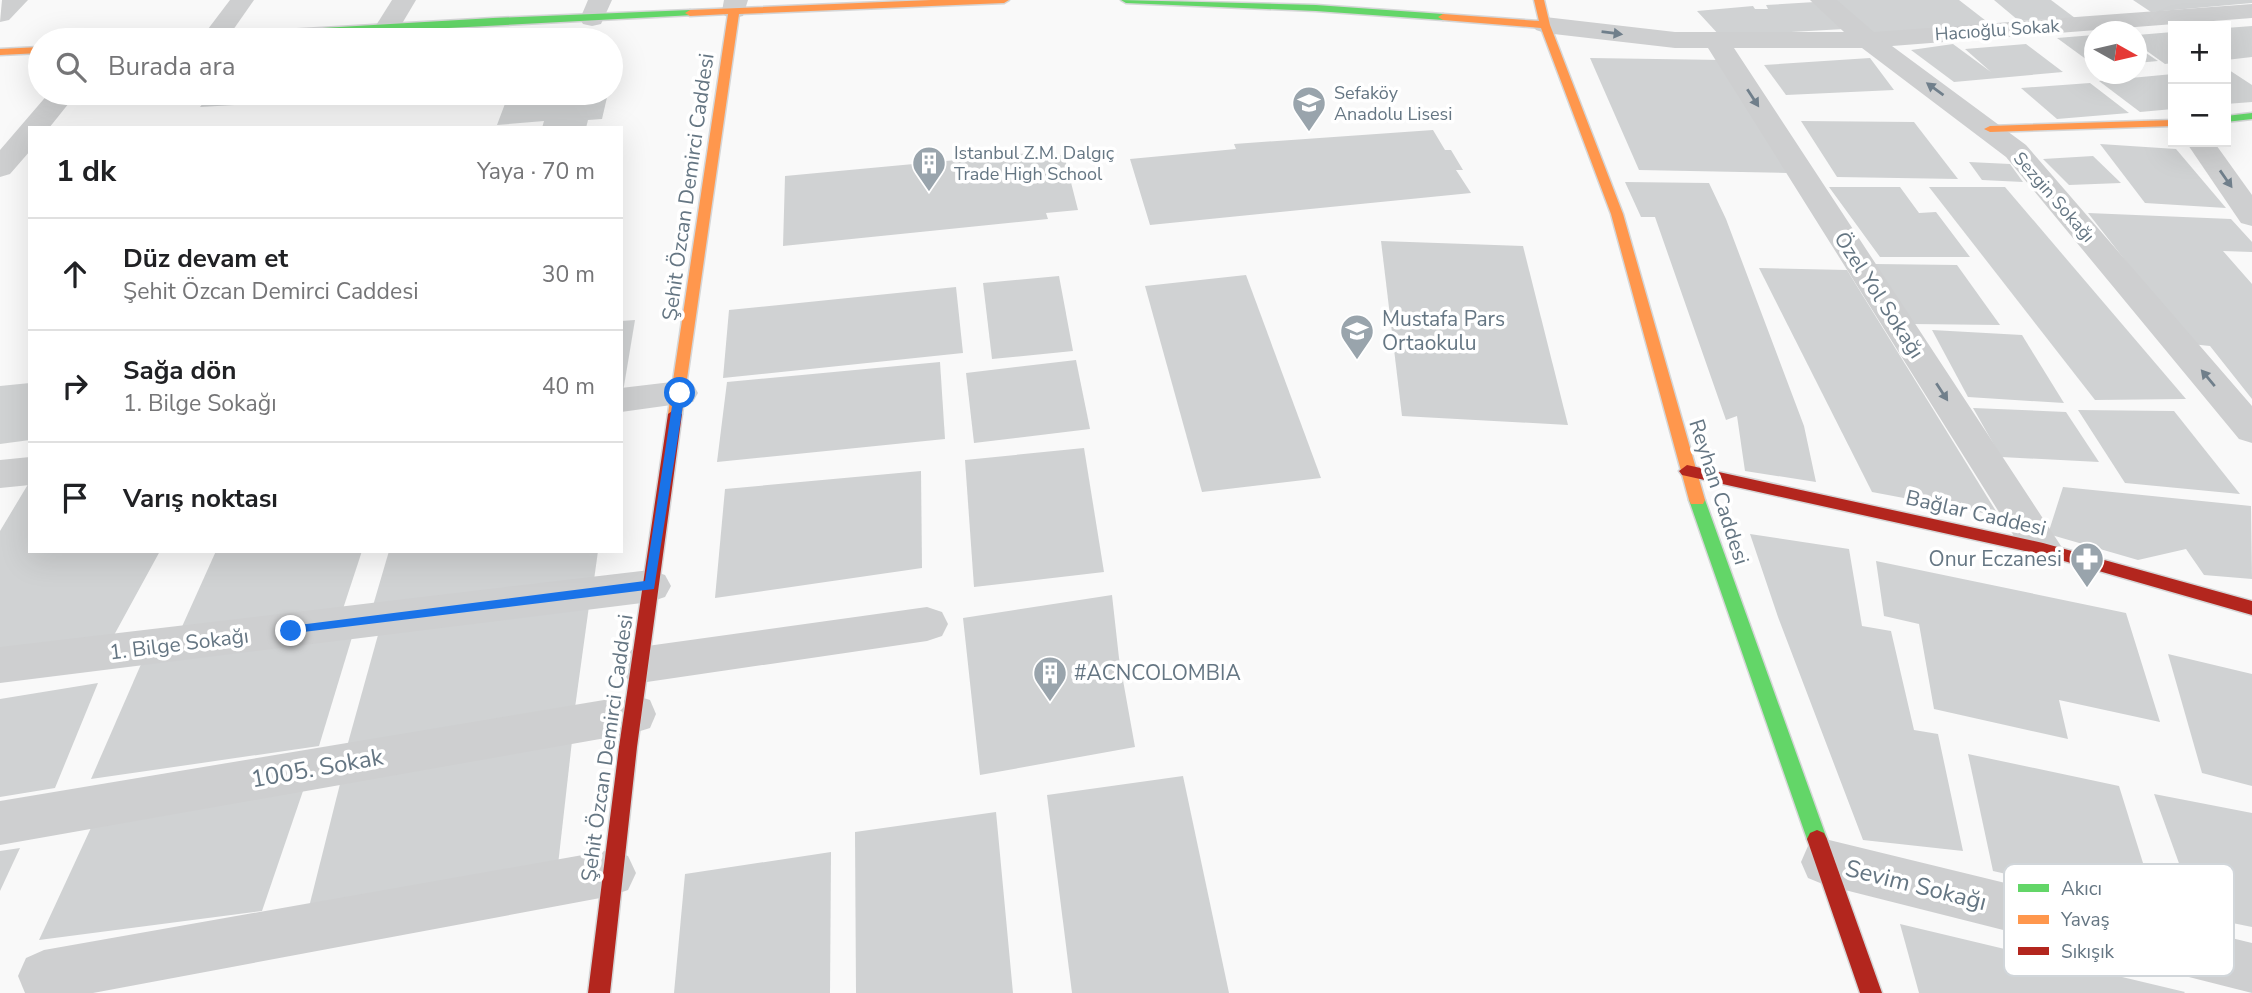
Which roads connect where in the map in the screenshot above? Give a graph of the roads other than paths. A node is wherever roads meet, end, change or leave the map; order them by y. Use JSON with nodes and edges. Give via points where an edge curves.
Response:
{"nodes":[{"id":1,"x":16,"y":0,"type":"edge"},
{"id":2,"x":242,"y":0,"type":"edge"},
{"id":3,"x":404,"y":0,"type":"edge"},
{"id":4,"x":1004,"y":0,"type":"edge"},
{"id":5,"x":1126,"y":0,"type":"edge"},
{"id":6,"x":1539,"y":0,"type":"edge"},
{"id":7,"x":1822,"y":0,"type":"edge"},
{"id":8,"x":1215,"y":2,"type":"edge"},
{"id":9,"x":825,"y":4,"type":"edge"},
{"id":10,"x":735,"y":5,"type":"edge"},
{"id":11,"x":596,"y":10,"type":"edge"},
{"id":12,"x":2252,"y":11,"type":"edge"},
{"id":13,"x":0,"y":15,"type":"edge"},
{"id":14,"x":1545,"y":25,"type":"junction"},
{"id":15,"x":388,"y":27,"type":"junction"},
{"id":16,"x":222,"y":28,"type":"edge"},
{"id":17,"x":371,"y":28,"type":"edge"},
{"id":18,"x":1716,"y":40,"type":"junction"},
{"id":19,"x":1868,"y":40,"type":"junction"},
{"id":20,"x":28,"y":51,"type":"edge"},
{"id":21,"x":0,"y":52,"type":"edge"},
{"id":22,"x":53,"y":105,"type":"edge"},
{"id":23,"x":2252,"y":116,"type":"edge"},
{"id":24,"x":2231,"y":118,"type":"edge"},
{"id":25,"x":2168,"y":123,"type":"edge"},
{"id":26,"x":36,"y":126,"type":"edge"},
{"id":27,"x":1990,"y":129,"type":"junction"},
{"id":28,"x":28,"y":135,"type":"edge"},
{"id":29,"x":2203,"y":147,"type":"edge"},
{"id":30,"x":0,"y":168,"type":"edge"},
{"id":31,"x":2252,"y":217,"type":"edge"},
{"id":32,"x":680,"y":393,"type":"junction"},
{"id":33,"x":623,"y":400,"type":"edge"},
{"id":34,"x":2252,"y":430,"type":"edge"},
{"id":35,"x":28,"y":471,"type":"edge"},
{"id":36,"x":1687,"y":471,"type":"junction"},
{"id":37,"x":0,"y":474,"type":"edge"},
{"id":38,"x":2043,"y":549,"type":"junction"},
{"id":39,"x":650,"y":586,"type":"junction"},
{"id":40,"x":2252,"y":608,"type":"edge"},
{"id":41,"x":928,"y":624,"type":"dead end"},
{"id":42,"x":640,"y":665,"type":"junction"},
{"id":43,"x":0,"y":666,"type":"edge"},
{"id":44,"x":634,"y":713,"type":"junction"},
{"id":45,"x":0,"y":822,"type":"edge"},
{"id":46,"x":1825,"y":862,"type":"junction"},
{"id":47,"x":611,"y":873,"type":"junction"},
{"id":48,"x":2004,"y":907,"type":"edge"},
{"id":49,"x":2234,"y":964,"type":"edge"},
{"id":50,"x":2252,"y":969,"type":"edge"},
{"id":51,"x":44,"y":976,"type":"dead end"},
{"id":52,"x":599,"y":993,"type":"edge"},
{"id":53,"x":1871,"y":993,"type":"edge"}],
"edges":[{"from":1,"to":13,"type":"street"},
{"from":2,"to":16,"type":"street"},
{"from":3,"to":15,"type":"street"},
{"from":4,"to":9,"type":"street"},
{"from":5,"to":8,"type":"street"},
{"from":6,"to":14,"type":"street","name":"Reyhan Caddesi"},
{"from":7,"to":19,"type":"street","name":"Sezgin Sokağı"},
{"from":8,"to":14,"type":"street"},
{"from":9,"to":10,"type":"street"},
{"from":10,"to":11,"type":"street"},
{"from":10,"to":32,"type":"street","name":"Şehit Özcan Demirci Caddesi"},
{"from":11,"to":15,"type":"street"},
{"from":12,"to":19,"type":"street","name":"Hacıoğlu Sokak"},
{"from":14,"to":18,"type":"street","name":"Hacıoğlu Sokak","one_way":true,"via":[[1675,40]]},
{"from":14,"to":36,"type":"street","name":"Reyhan Caddesi","via":[[1617,214]]},
{"from":15,"to":17,"type":"street"},
{"from":18,"to":19,"type":"street","name":"Hacıoğlu Sokak"},
{"from":18,"to":38,"type":"street","name":"Özel Yol Sokağı","one_way":true},
{"from":27,"to":19,"type":"street","name":"Sezgin Sokağı","one_way":true},
{"from":20,"to":21,"type":"street"},
{"from":22,"to":26,"type":"street"},
{"from":23,"to":24,"type":"street"},
{"from":25,"to":27,"type":"street"},
{"from":34,"to":27,"type":"street","name":"Sezgin Sokağı","one_way":true,"via":[[2016,151]]},
{"from":28,"to":30,"type":"street"},
{"from":29,"to":31,"type":"street","one_way":true},
{"from":32,"to":33,"type":"street"},
{"from":32,"to":39,"type":"street","name":"Şehit Özcan Demirci Caddesi"},
{"from":35,"to":37,"type":"street"},
{"from":36,"to":38,"type":"street","name":"Bağlar Caddesi"},
{"from":36,"to":46,"type":"street","name":"Reyhan Caddesi"},
{"from":38,"to":40,"type":"street","name":"Bağlar Caddesi"},
{"from":39,"to":42,"type":"street","name":"Şehit Özcan Demirci Caddesi"},
{"from":39,"to":43,"type":"street","name":"1. Bilge Sokağı"},
{"from":41,"to":42,"type":"street"},
{"from":42,"to":44,"type":"street","name":"Şehit Özcan Demirci Caddesi"},
{"from":44,"to":45,"type":"street","name":"1005. Sokak"},
{"from":44,"to":47,"type":"street","name":"Şehit Özcan Demirci Caddesi"},
{"from":46,"to":48,"type":"street","name":"Sevim Sokağı"},
{"from":46,"to":53,"type":"street","name":"Reyhan Caddesi"},
{"from":47,"to":51,"type":"street"},
{"from":47,"to":52,"type":"street","name":"Şehit Özcan Demirci Caddesi"},
{"from":49,"to":50,"type":"street","name":"Sevim Sokağı"}]}
